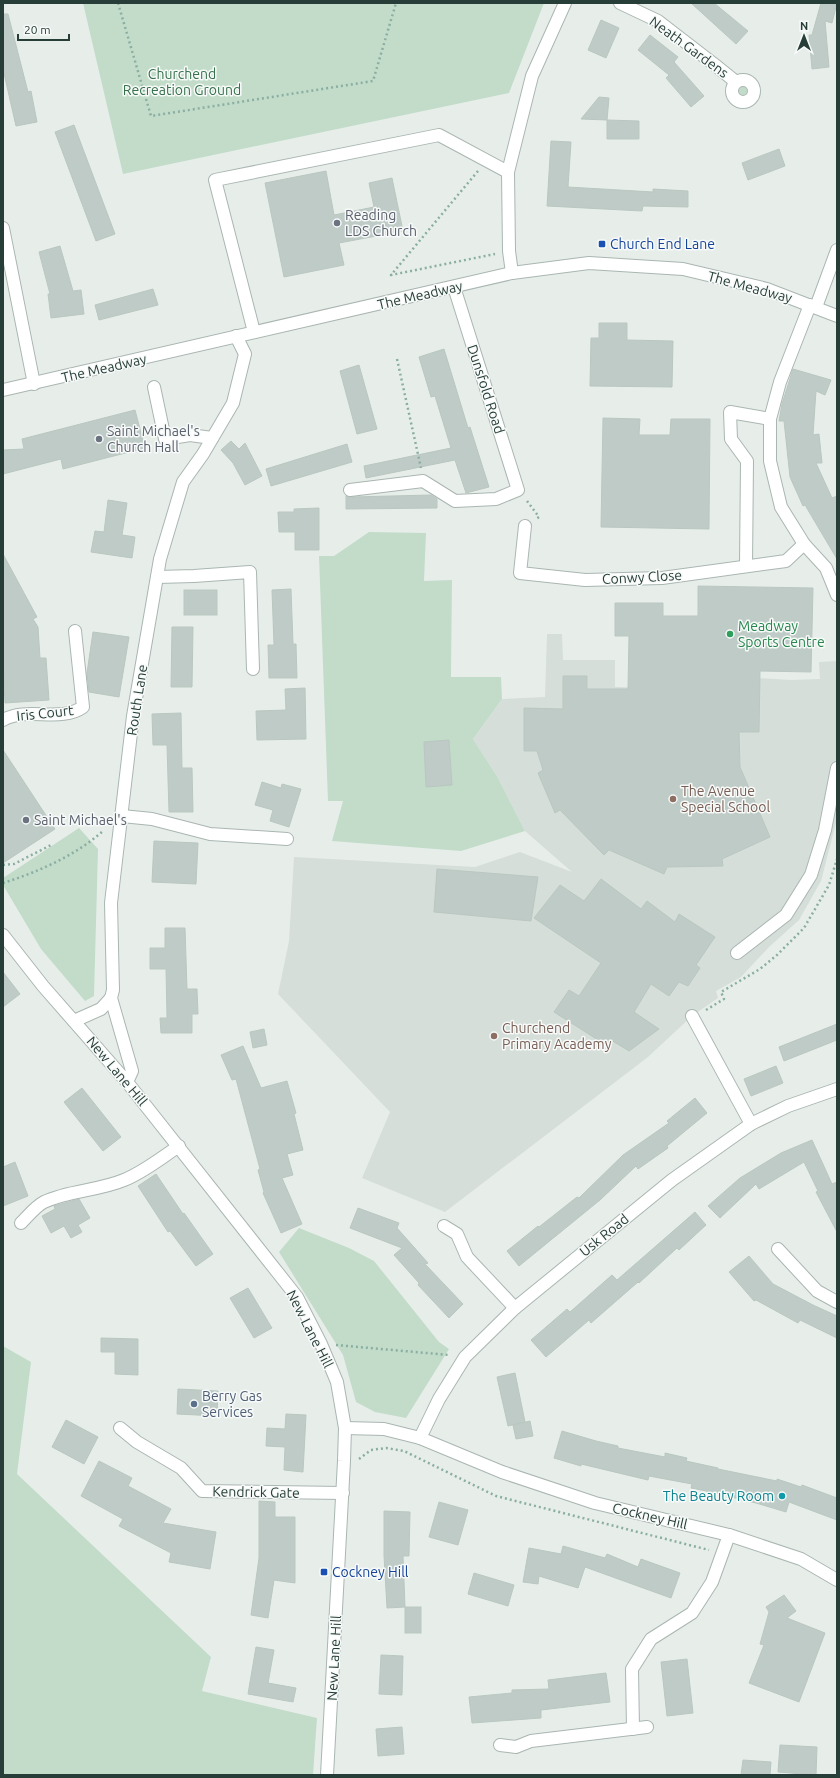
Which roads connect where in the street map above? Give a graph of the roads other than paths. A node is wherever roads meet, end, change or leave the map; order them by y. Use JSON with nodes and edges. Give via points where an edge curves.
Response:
{"nodes":[{"id":1,"x":565,"y":3,"type":"edge"},
{"id":2,"x":620,"y":3,"type":"edge"},
{"id":3,"x":736,"y":82,"type":"dead end"},
{"id":4,"x":508,"y":172,"type":"junction"},
{"id":5,"x":3,"y":228,"type":"edge"},
{"id":6,"x":837,"y":250,"type":"edge"},
{"id":7,"x":512,"y":273,"type":"junction"},
{"id":8,"x":454,"y":287,"type":"junction"},
{"id":9,"x":813,"y":306,"type":"junction"},
{"id":10,"x":837,"y":316,"type":"edge"},
{"id":11,"x":254,"y":332,"type":"junction"},
{"id":12,"x":236,"y":336,"type":"junction"},
{"id":13,"x":34,"y":384,"type":"junction"},
{"id":14,"x":154,"y":387,"type":"dead end"},
{"id":15,"x":3,"y":390,"type":"edge"},
{"id":16,"x":770,"y":418,"type":"junction"},
{"id":17,"x":212,"y":438,"type":"junction"},
{"id":18,"x":350,"y":490,"type":"dead end"},
{"id":19,"x":525,"y":526,"type":"road end"},
{"id":20,"x":804,"y":544,"type":"junction"},
{"id":21,"x":746,"y":566,"type":"junction"},
{"id":22,"x":157,"y":577,"type":"junction"},
{"id":23,"x":837,"y":595,"type":"edge"},
{"id":24,"x":75,"y":631,"type":"dead end"},
{"id":25,"x":253,"y":669,"type":"dead end"},
{"id":26,"x":3,"y":720,"type":"edge"},
{"id":27,"x":837,"y":768,"type":"edge"},
{"id":28,"x":122,"y":815,"type":"junction"},
{"id":29,"x":287,"y":839,"type":"dead end"},
{"id":30,"x":3,"y":935,"type":"edge"},
{"id":31,"x":737,"y":953,"type":"dead end"},
{"id":32,"x":111,"y":998,"type":"junction"},
{"id":33,"x":697,"y":1014,"type":"road end"},
{"id":34,"x":74,"y":1021,"type":"junction"},
{"id":35,"x":127,"y":1082,"type":"junction"},
{"id":36,"x":836,"y":1092,"type":"edge"},
{"id":37,"x":751,"y":1124,"type":"junction"},
{"id":38,"x":179,"y":1146,"type":"junction"},
{"id":39,"x":21,"y":1223,"type":"dead end"},
{"id":40,"x":444,"y":1226,"type":"dead end"},
{"id":41,"x":778,"y":1249,"type":"dead end"},
{"id":42,"x":837,"y":1302,"type":"edge"},
{"id":43,"x":515,"y":1308,"type":"junction"},
{"id":44,"x":120,"y":1428,"type":"dead end"},
{"id":45,"x":345,"y":1428,"type":"junction"},
{"id":46,"x":420,"y":1438,"type":"junction"},
{"id":47,"x":343,"y":1494,"type":"junction"},
{"id":48,"x":730,"y":1535,"type":"junction"},
{"id":49,"x":837,"y":1580,"type":"edge"},
{"id":50,"x":647,"y":1727,"type":"dead end"},
{"id":51,"x":633,"y":1729,"type":"junction"},
{"id":52,"x":500,"y":1745,"type":"dead end"},
{"id":53,"x":327,"y":1775,"type":"edge"}],
"edges":[{"from":1,"to":4,"type":"street","via":[[532,76]]},
{"from":2,"to":3,"type":"street","name":"Neath Gardens","via":[[658,21]]},
{"from":4,"to":7,"type":"street","via":[[509,251]]},
{"from":4,"to":11,"type":"street","via":[[439,135],[215,180]]},
{"from":5,"to":13,"type":"street"},
{"from":6,"to":9,"type":"street"},
{"from":7,"to":8,"type":"street","name":"The Meadway"},
{"from":7,"to":9,"type":"street","name":"The Meadway","via":[[589,264],[683,269],[767,289]]},
{"from":8,"to":11,"type":"street","name":"The Meadway"},
{"from":8,"to":18,"type":"street","name":"Dunsfold Road","via":[[518,490],[496,499],[456,501],[423,481]]},
{"from":9,"to":10,"type":"street","name":"The Meadway"},
{"from":9,"to":16,"type":"street","via":[[780,382]]},
{"from":11,"to":12,"type":"street","name":"The Meadway"},
{"from":12,"to":13,"type":"street","name":"The Meadway"},
{"from":12,"to":17,"type":"street","name":"Routh Lane","via":[[245,354],[240,381],[233,403]]},
{"from":13,"to":15,"type":"street","name":"The Meadway"},
{"from":14,"to":17,"type":"street","via":[[165,439],[190,435]]},
{"from":16,"to":20,"type":"street","via":[[770,461],[781,507]]},
{"from":16,"to":21,"type":"street","via":[[730,412],[731,439],[748,461]]},
{"from":17,"to":22,"type":"street","name":"Routh Lane","via":[[183,482]]},
{"from":19,"to":21,"type":"street","name":"Conwy Close","via":[[520,573],[585,580],[662,578]]},
{"from":20,"to":21,"type":"street","name":"Conwy Close","via":[[786,561]]},
{"from":20,"to":23,"type":"street","via":[[826,568]]},
{"from":22,"to":25,"type":"street","via":[[250,572]]},
{"from":22,"to":28,"type":"street","name":"Routh Lane","via":[[133,716]]},
{"from":24,"to":26,"type":"street","name":"Iris Court","via":[[84,707],[75,713],[18,714]]},
{"from":27,"to":31,"type":"street","via":[[825,830],[811,875],[786,915]]},
{"from":28,"to":29,"type":"street","via":[[152,819],[210,834]]},
{"from":28,"to":32,"type":"street","name":"Routh Lane","via":[[111,903]]},
{"from":30,"to":34,"type":"street","name":"New Lane Hill"},
{"from":32,"to":34,"type":"street","via":[[101,1009]]},
{"from":32,"to":35,"type":"street","name":"Routh Lane","via":[[132,1071]]},
{"from":33,"to":37,"type":"street"},
{"from":34,"to":35,"type":"street","name":"New Lane Hill"},
{"from":35,"to":38,"type":"street","name":"New Lane Hill"},
{"from":36,"to":37,"type":"street","name":"Usk Road","via":[[788,1106]]},
{"from":37,"to":43,"type":"street","name":"Usk Road","via":[[672,1180]]},
{"from":38,"to":39,"type":"street","via":[[146,1170],[124,1181],[90,1191],[66,1194],[43,1203]]},
{"from":38,"to":45,"type":"street","name":"New Lane Hill","via":[[297,1297],[337,1382]]},
{"from":40,"to":43,"type":"street","via":[[457,1234],[467,1257]]},
{"from":41,"to":42,"type":"street","via":[[817,1291]]},
{"from":43,"to":46,"type":"street","name":"Usk Road","via":[[465,1357],[438,1399]]},
{"from":44,"to":47,"type":"street","name":"Kendrick Gate","via":[[137,1442],[181,1468],[202,1491]]},
{"from":45,"to":46,"type":"street","name":"Cockney Hill","via":[[384,1429]]},
{"from":45,"to":47,"type":"street","name":"New Lane Hill"},
{"from":46,"to":48,"type":"street","name":"Cockney Hill","via":[[502,1472],[594,1503]]},
{"from":47,"to":53,"type":"street","name":"New Lane Hill"},
{"from":48,"to":49,"type":"street","name":"Cockney Hill","via":[[801,1559]]},
{"from":48,"to":51,"type":"street","via":[[712,1582],[692,1613],[651,1639],[632,1669]]},
{"from":50,"to":51,"type":"street"},
{"from":51,"to":52,"type":"street","via":[[531,1741],[516,1747]]}]}
